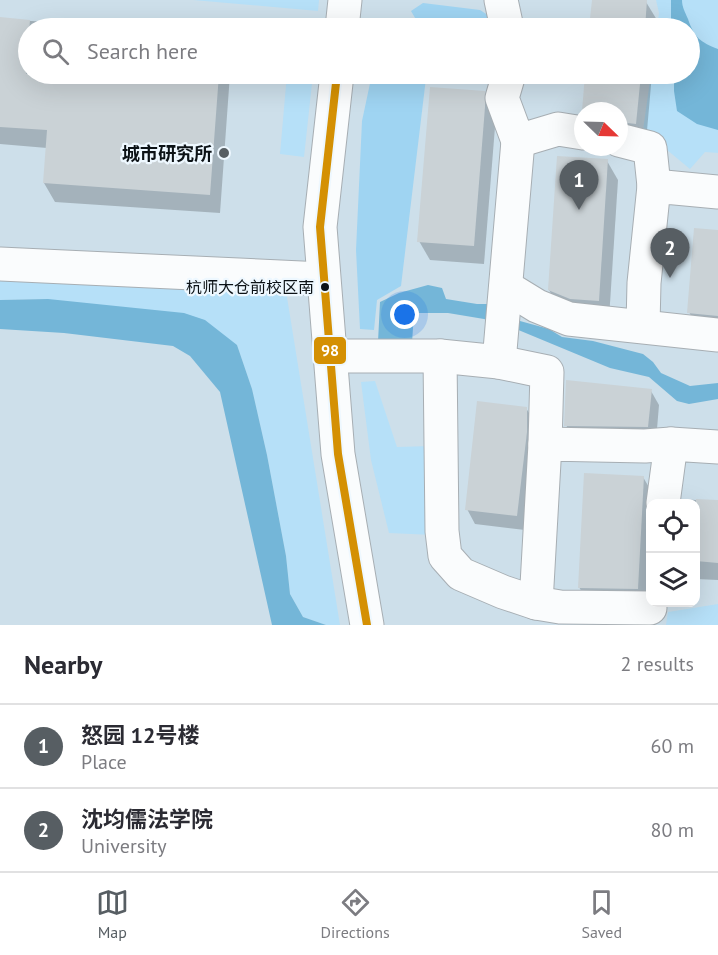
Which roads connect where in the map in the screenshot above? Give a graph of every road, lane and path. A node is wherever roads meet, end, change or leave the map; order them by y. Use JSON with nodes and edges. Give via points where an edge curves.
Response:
{"nodes":[{"id":1,"x":345,"y":0,"type":"edge"},
{"id":2,"x":501,"y":0,"type":"edge"},
{"id":3,"x":343,"y":18,"type":"edge"},
{"id":4,"x":505,"y":18,"type":"edge"},
{"id":5,"x":336,"y":84,"type":"edge"},
{"id":6,"x":506,"y":84,"type":"edge"},
{"id":7,"x":574,"y":131,"type":"edge"},
{"id":8,"x":518,"y":141,"type":"junction"},
{"id":9,"x":628,"y":142,"type":"edge"},
{"id":10,"x":654,"y":186,"type":"junction"},
{"id":11,"x":718,"y":192,"type":"edge"},
{"id":12,"x":0,"y":264,"type":"edge"},
{"id":13,"x":323,"y":279,"type":"junction"},
{"id":14,"x":505,"y":306,"type":"junction"},
{"id":15,"x":643,"y":325,"type":"junction"},
{"id":16,"x":718,"y":335,"type":"edge"},
{"id":17,"x":330,"y":356,"type":"junction"},
{"id":18,"x":440,"y":356,"type":"junction"},
{"id":19,"x":499,"y":362,"type":"junction"},
{"id":20,"x":544,"y":444,"type":"junction"},
{"id":21,"x":671,"y":444,"type":"junction"},
{"id":22,"x":718,"y":447,"type":"edge"},
{"id":23,"x":664,"y":499,"type":"edge"},
{"id":24,"x":536,"y":603,"type":"junction"},
{"id":25,"x":650,"y":612,"type":"edge"},
{"id":26,"x":366,"y":620,"type":"edge"}],
"edges":[{"from":1,"to":3,"type":"street"},
{"from":2,"to":4,"type":"street"},
{"from":5,"to":13,"type":"street","via":[[320,227]]},
{"from":6,"to":8,"type":"street","via":[[502,98]]},
{"from":7,"to":8,"type":"street","via":[[558,129]]},
{"from":8,"to":14,"type":"street"},
{"from":9,"to":10,"type":"street","via":[[650,148]]},
{"from":10,"to":11,"type":"street"},
{"from":10,"to":15,"type":"street"},
{"from":12,"to":13,"type":"street"},
{"from":13,"to":17,"type":"street"},
{"from":14,"to":15,"type":"street","via":[[537,306],[569,319]]},
{"from":14,"to":19,"type":"street"},
{"from":15,"to":16,"type":"street"},
{"from":17,"to":18,"type":"street"},
{"from":17,"to":26,"type":"street","via":[[338,454]]},
{"from":18,"to":19,"type":"street"},
{"from":18,"to":24,"type":"street","via":[[445,556],[461,574]]},
{"from":19,"to":20,"type":"street","via":[[547,372]]},
{"from":20,"to":21,"type":"street"},
{"from":20,"to":24,"type":"street"},
{"from":21,"to":22,"type":"street"},
{"from":21,"to":23,"type":"street"},
{"from":24,"to":25,"type":"street"}]}
